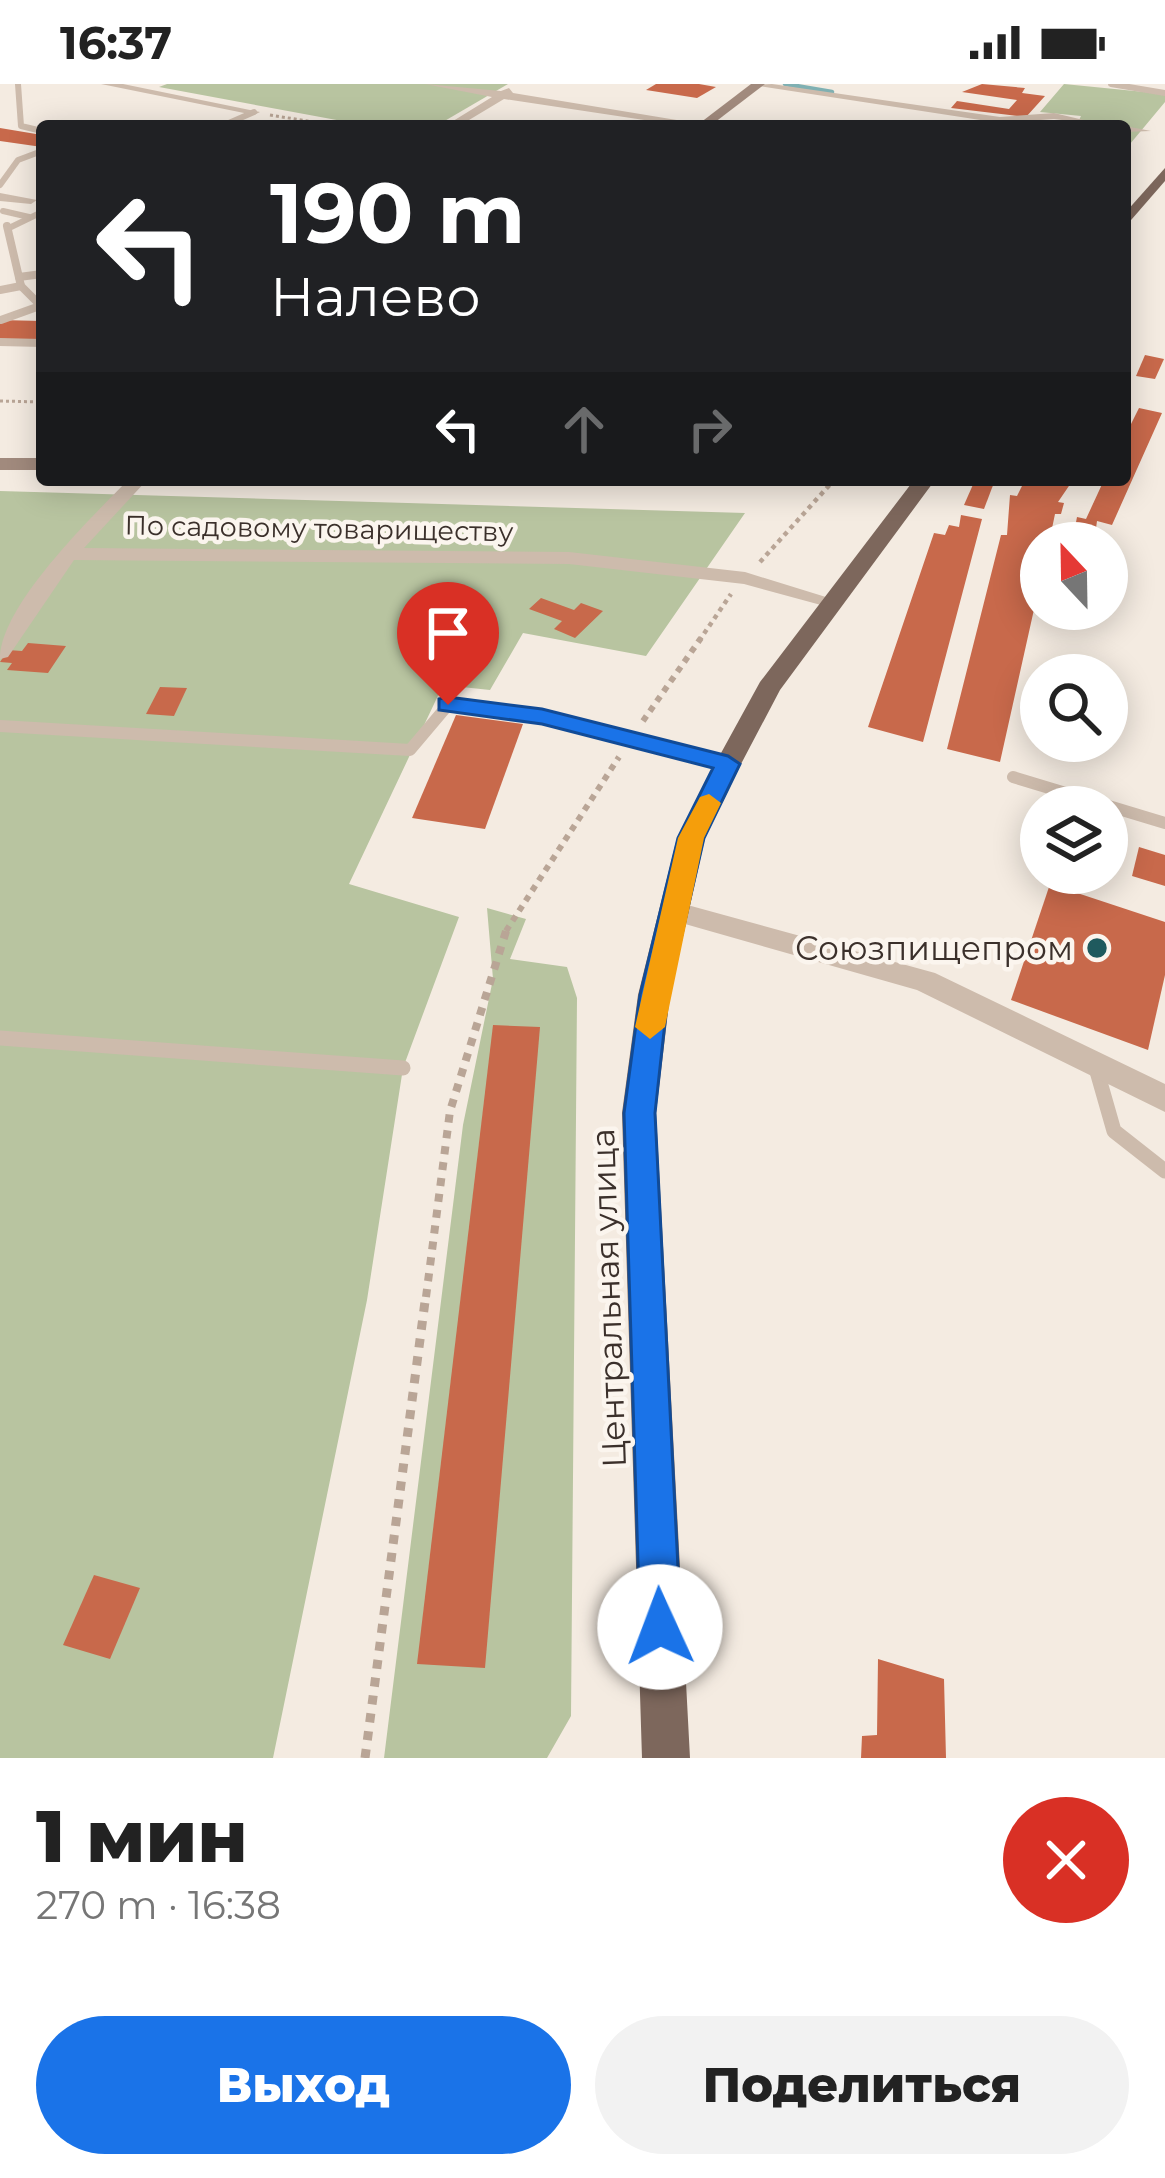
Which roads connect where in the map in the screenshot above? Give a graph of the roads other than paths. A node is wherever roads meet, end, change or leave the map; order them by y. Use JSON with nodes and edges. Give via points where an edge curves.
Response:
{"nodes":[{"id":1,"x":17,"y":84,"type":"edge"},
{"id":2,"x":106,"y":84,"type":"edge"},
{"id":3,"x":430,"y":84,"type":"edge"},
{"id":4,"x":520,"y":84,"type":"edge"},
{"id":5,"x":1111,"y":84,"type":"edge"},
{"id":6,"x":758,"y":85,"type":"edge"},
{"id":7,"x":135,"y":86,"type":"edge"},
{"id":8,"x":1165,"y":93,"type":"edge"},
{"id":9,"x":502,"y":96,"type":"junction"},
{"id":10,"x":16,"y":97,"type":"junction"},
{"id":11,"x":0,"y":98,"type":"edge"},
{"id":12,"x":254,"y":112,"type":"joint"},
{"id":13,"x":236,"y":120,"type":"edge"},
{"id":14,"x":461,"y":120,"type":"edge"},
{"id":15,"x":664,"y":120,"type":"edge"},
{"id":16,"x":712,"y":120,"type":"edge"},
{"id":17,"x":1000,"y":120,"type":"edge"},
{"id":18,"x":1000,"y":120,"type":"edge"},
{"id":19,"x":1074,"y":120,"type":"edge"},
{"id":20,"x":36,"y":130,"type":"edge"},
{"id":21,"x":1131,"y":130,"type":"edge"},
{"id":22,"x":1144,"y":131,"type":"dead end"},
{"id":23,"x":36,"y":153,"type":"edge"},
{"id":24,"x":1165,"y":172,"type":"edge"},
{"id":25,"x":0,"y":185,"type":"edge"},
{"id":26,"x":36,"y":201,"type":"edge"},
{"id":27,"x":1,"y":204,"type":"edge"},
{"id":28,"x":36,"y":215,"type":"edge"},
{"id":29,"x":1131,"y":216,"type":"edge"},
{"id":30,"x":29,"y":218,"type":"junction"},
{"id":31,"x":3,"y":226,"type":"edge"},
{"id":32,"x":11,"y":248,"type":"junction"},
{"id":33,"x":0,"y":249,"type":"edge"},
{"id":34,"x":0,"y":269,"type":"edge"},
{"id":35,"x":36,"y":275,"type":"edge"},
{"id":36,"x":19,"y":277,"type":"junction"},
{"id":37,"x":0,"y":290,"type":"edge"},
{"id":38,"x":36,"y":302,"type":"edge"},
{"id":39,"x":36,"y":308,"type":"edge"},
{"id":40,"x":1,"y":320,"type":"edge"},
{"id":41,"x":0,"y":342,"type":"edge"},
{"id":42,"x":36,"y":343,"type":"edge"},
{"id":43,"x":36,"y":464,"type":"edge"},
{"id":44,"x":0,"y":465,"type":"edge"},
{"id":45,"x":132,"y":486,"type":"edge"},
{"id":46,"x":920,"y":486,"type":"edge"},
{"id":47,"x":68,"y":554,"type":"junction"},
{"id":48,"x":832,"y":602,"type":"junction"},
{"id":49,"x":0,"y":652,"type":"edge"},
{"id":50,"x":0,"y":726,"type":"edge"},
{"id":51,"x":728,"y":764,"type":"junction"},
{"id":52,"x":1013,"y":777,"type":"dead end"},
{"id":53,"x":1165,"y":824,"type":"edge"},
{"id":54,"x":673,"y":911,"type":"junction"},
{"id":55,"x":0,"y":1038,"type":"edge"},
{"id":56,"x":1096,"y":1067,"type":"junction"},
{"id":57,"x":404,"y":1069,"type":"dead end"},
{"id":58,"x":1165,"y":1100,"type":"edge"},
{"id":59,"x":1165,"y":1171,"type":"edge"},
{"id":60,"x":665,"y":1758,"type":"edge"}],
"edges":[{"from":1,"to":10,"type":"lane"},
{"from":2,"to":7,"type":"street"},
{"from":3,"to":9,"type":"street"},
{"from":4,"to":9,"type":"street"},
{"from":5,"to":8,"type":"lane"},
{"from":6,"to":16,"type":"street"},
{"from":6,"to":17,"type":"street"},
{"from":7,"to":12,"type":"street"},
{"from":9,"to":14,"type":"street"},
{"from":9,"to":15,"type":"street"},
{"from":10,"to":11,"type":"lane"},
{"from":10,"to":20,"type":"lane","via":[[21,126]]},
{"from":12,"to":13,"type":"lane"},
{"from":18,"to":19,"type":"street"},
{"from":21,"to":22,"type":"street"},
{"from":23,"to":25,"type":"lane","via":[[18,160]]},
{"from":24,"to":29,"type":"main road"},
{"from":26,"to":27,"type":"street"},
{"from":27,"to":30,"type":"lane"},
{"from":28,"to":30,"type":"lane"},
{"from":30,"to":31,"type":"lane"},
{"from":31,"to":32,"type":"lane"},
{"from":32,"to":33,"type":"lane"},
{"from":32,"to":36,"type":"lane"},
{"from":34,"to":36,"type":"lane"},
{"from":35,"to":36,"type":"lane"},
{"from":36,"to":37,"type":"lane"},
{"from":36,"to":38,"type":"lane"},
{"from":39,"to":40,"type":"lane"},
{"from":41,"to":42,"type":"lane"},
{"from":43,"to":44,"type":"street"},
{"from":45,"to":47,"type":"street"},
{"from":46,"to":48,"type":"main road","name":"Центральная улица"},
{"from":47,"to":48,"type":"street","name":"По садовому товариществу","via":[[569,558],[745,578]]},
{"from":47,"to":49,"type":"street"},
{"from":48,"to":51,"type":"main road","name":"Центральная улица","via":[[769,688]]},
{"from":50,"to":51,"type":"lane","via":[[410,750],[448,705],[542,716]]},
{"from":51,"to":54,"type":"main road","name":"Центральная улица","via":[[691,838]]},
{"from":52,"to":53,"type":"lane"},
{"from":54,"to":56,"type":"street","via":[[925,981]]},
{"from":54,"to":60,"type":"main road","name":"Центральная улица","via":[[639,1113]]},
{"from":55,"to":57,"type":"lane"},
{"from":56,"to":58,"type":"street"},
{"from":56,"to":59,"type":"lane","via":[[1114,1130]]}]}
